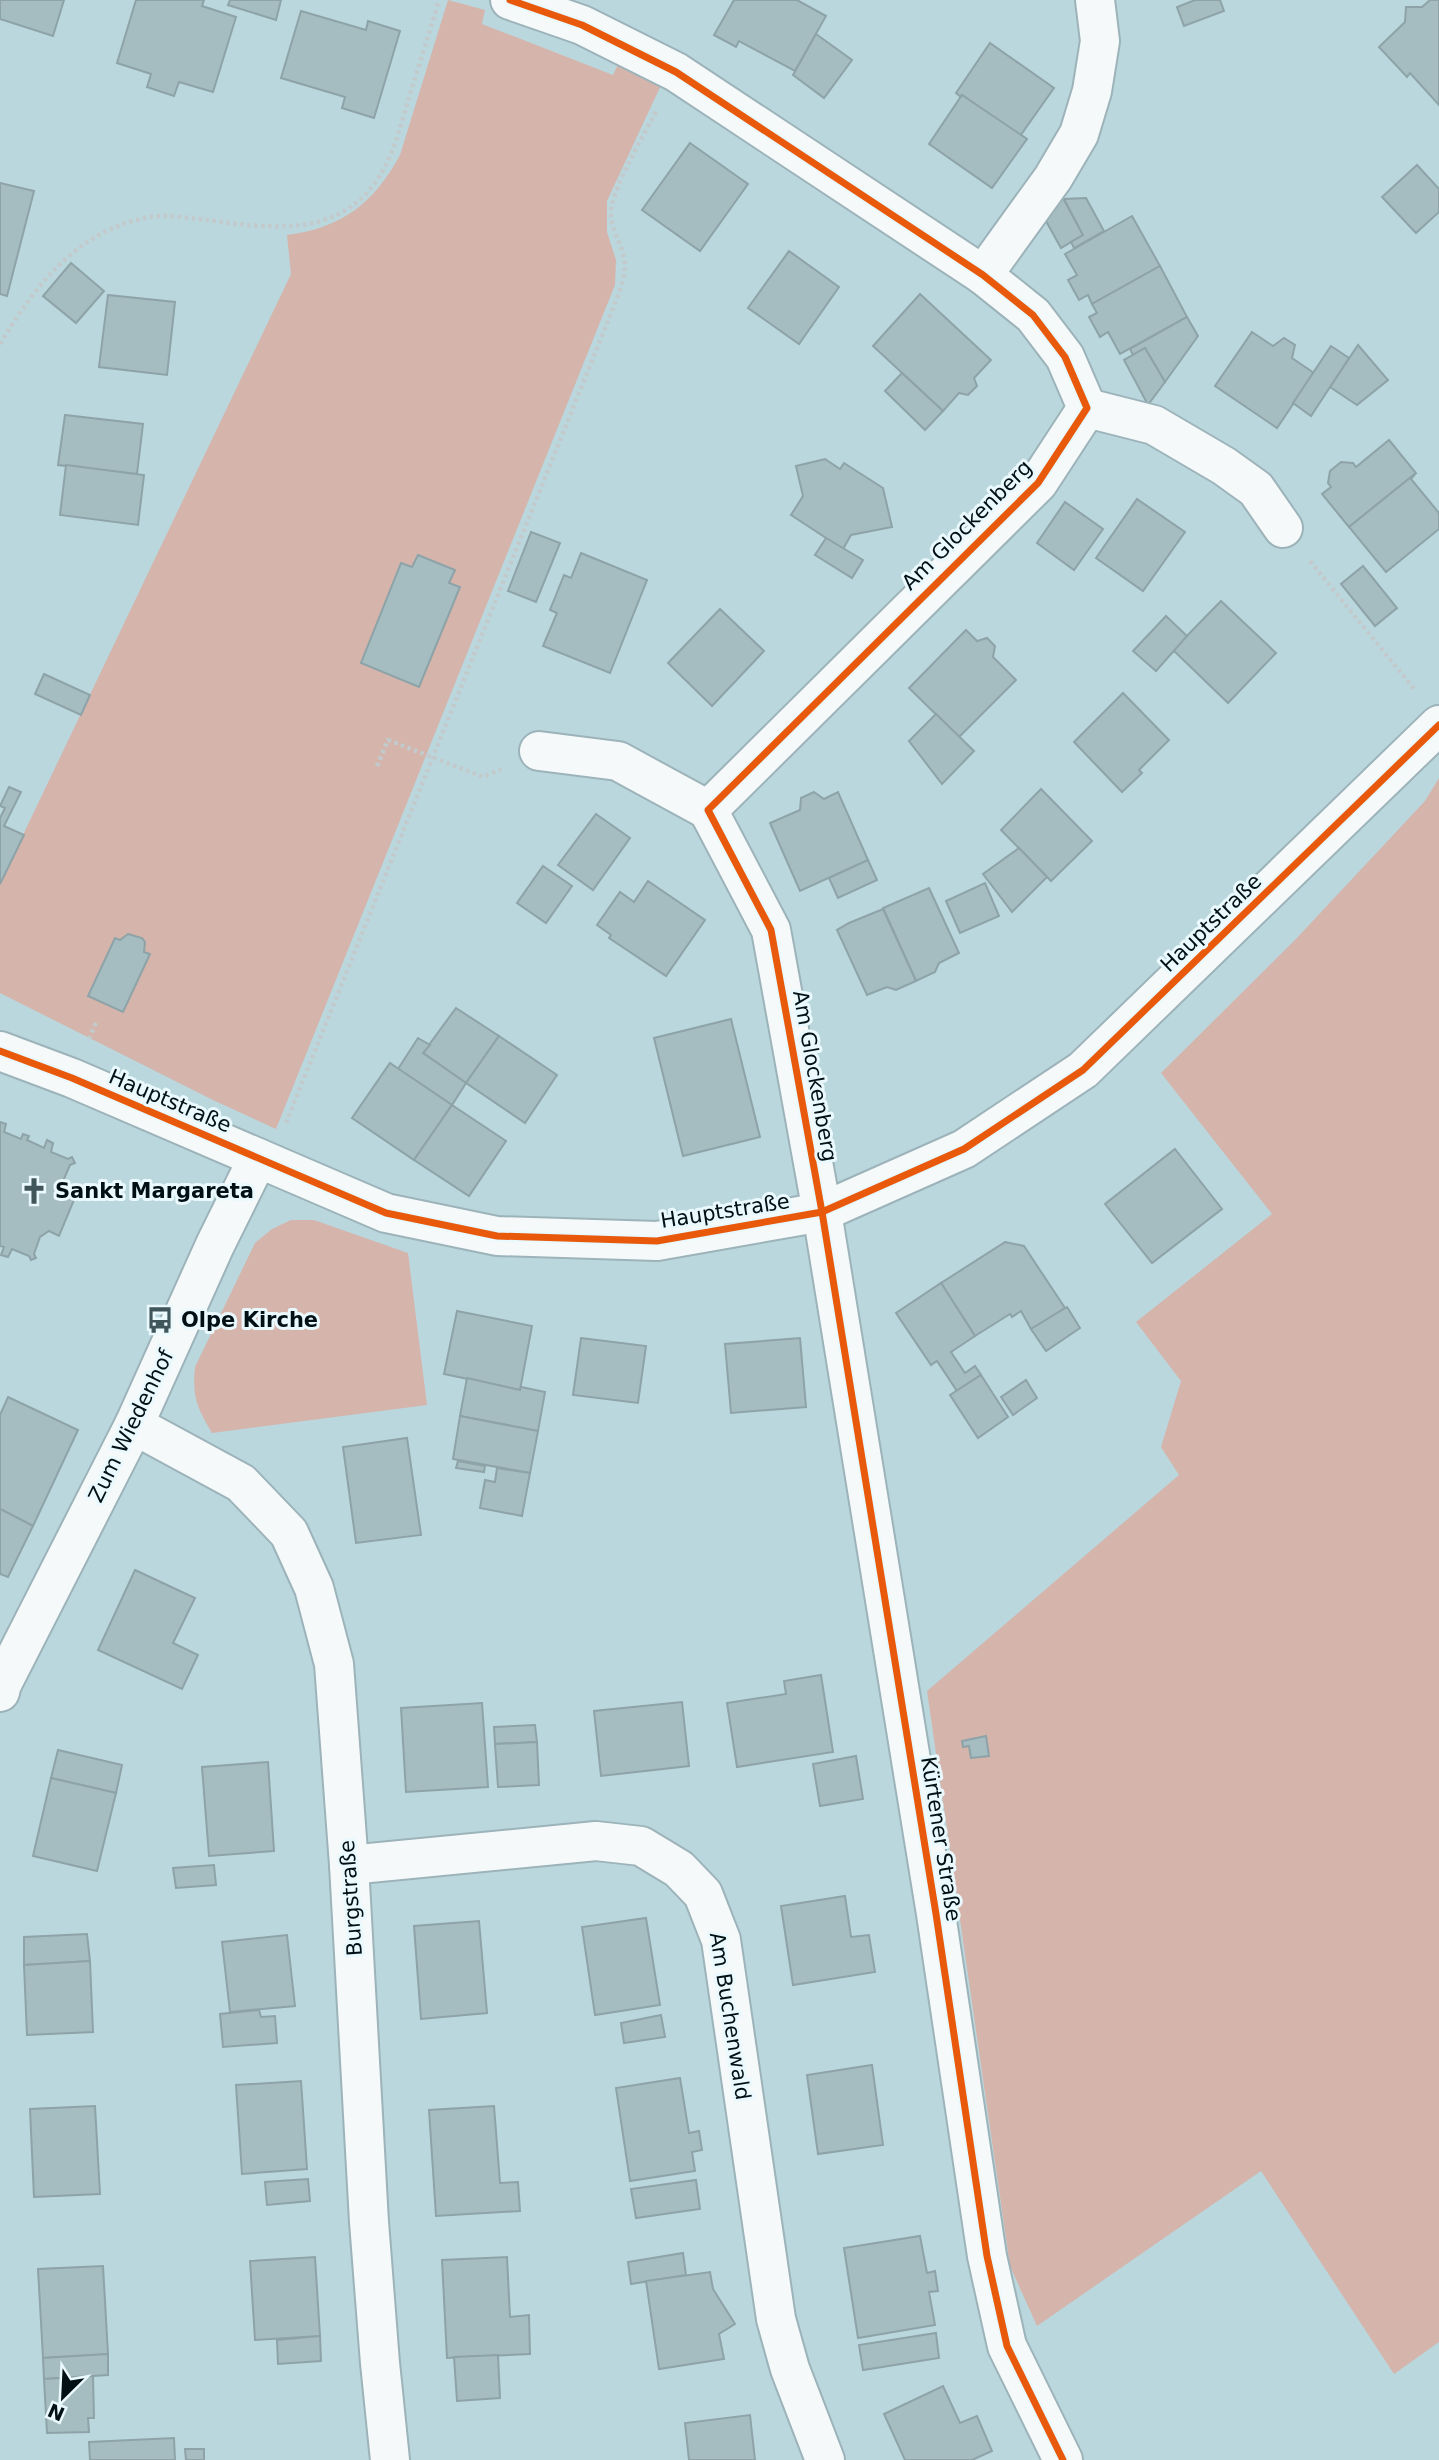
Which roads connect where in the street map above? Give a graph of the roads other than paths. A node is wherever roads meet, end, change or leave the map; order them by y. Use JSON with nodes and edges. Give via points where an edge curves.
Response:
{"nodes":[{"id":1,"x":510,"y":0,"type":"edge"},
{"id":2,"x":1095,"y":0,"type":"edge"},
{"id":3,"x":983,"y":275,"type":"junction"},
{"id":4,"x":1087,"y":408,"type":"junction"},
{"id":5,"x":1283,"y":528,"type":"road end"},
{"id":6,"x":1431,"y":713,"type":"edge"},
{"id":7,"x":539,"y":751,"type":"road end"},
{"id":8,"x":708,"y":810,"type":"junction"},
{"id":9,"x":0,"y":1051,"type":"edge"},
{"id":10,"x":258,"y":1158,"type":"junction"},
{"id":11,"x":822,"y":1213,"type":"junction"},
{"id":12,"x":134,"y":1425,"type":"junction"},
{"id":13,"x":0,"y":1692,"type":"edge"},
{"id":14,"x":349,"y":1865,"type":"junction"},
{"id":15,"x":390,"y":2460,"type":"edge"},
{"id":16,"x":825,"y":2460,"type":"edge"},
{"id":17,"x":1063,"y":2460,"type":"edge"}],
"edges":[{"from":1,"to":3,"type":"street","via":[[582,25],[676,72]]},
{"from":2,"to":3,"type":"street","via":[[1100,41],[1079,134]]},
{"from":3,"to":4,"type":"street","via":[[1033,315],[1065,357]]},
{"from":4,"to":5,"type":"street","via":[[1154,425],[1224,466],[1256,489]]},
{"from":4,"to":8,"type":"street","name":"Am Glockenberg","via":[[1038,483]]},
{"from":6,"to":11,"type":"street","name":"Hauptstraße","via":[[1083,1070],[964,1149]]},
{"from":7,"to":8,"type":"street","via":[[618,761]]},
{"from":8,"to":11,"type":"street","name":"Am Glockenberg","via":[[771,930]]},
{"from":9,"to":10,"type":"street","name":"Hauptstraße"},
{"from":10,"to":11,"type":"street","name":"Hauptstraße","via":[[386,1213],[497,1236],[657,1241]]},
{"from":10,"to":12,"type":"street","name":"Zum Wiedenhof"},
{"from":11,"to":17,"type":"street","name":"Kürtener Straße","via":[[936,1914],[986,2256],[1007,2346]]},
{"from":12,"to":13,"type":"street","name":"Zum Wiedenhof"},
{"from":12,"to":14,"type":"street","name":"Burgstraße","via":[[241,1483],[289,1533],[314,1588],[334,1664]]},
{"from":14,"to":15,"type":"street","name":"Burgstraße","via":[[372,2260]]},
{"from":14,"to":16,"type":"street","name":"Am Buchenwald","via":[[596,1841],[641,1846],[679,1869],[703,1894],[721,1940],[776,2319]]}]}
